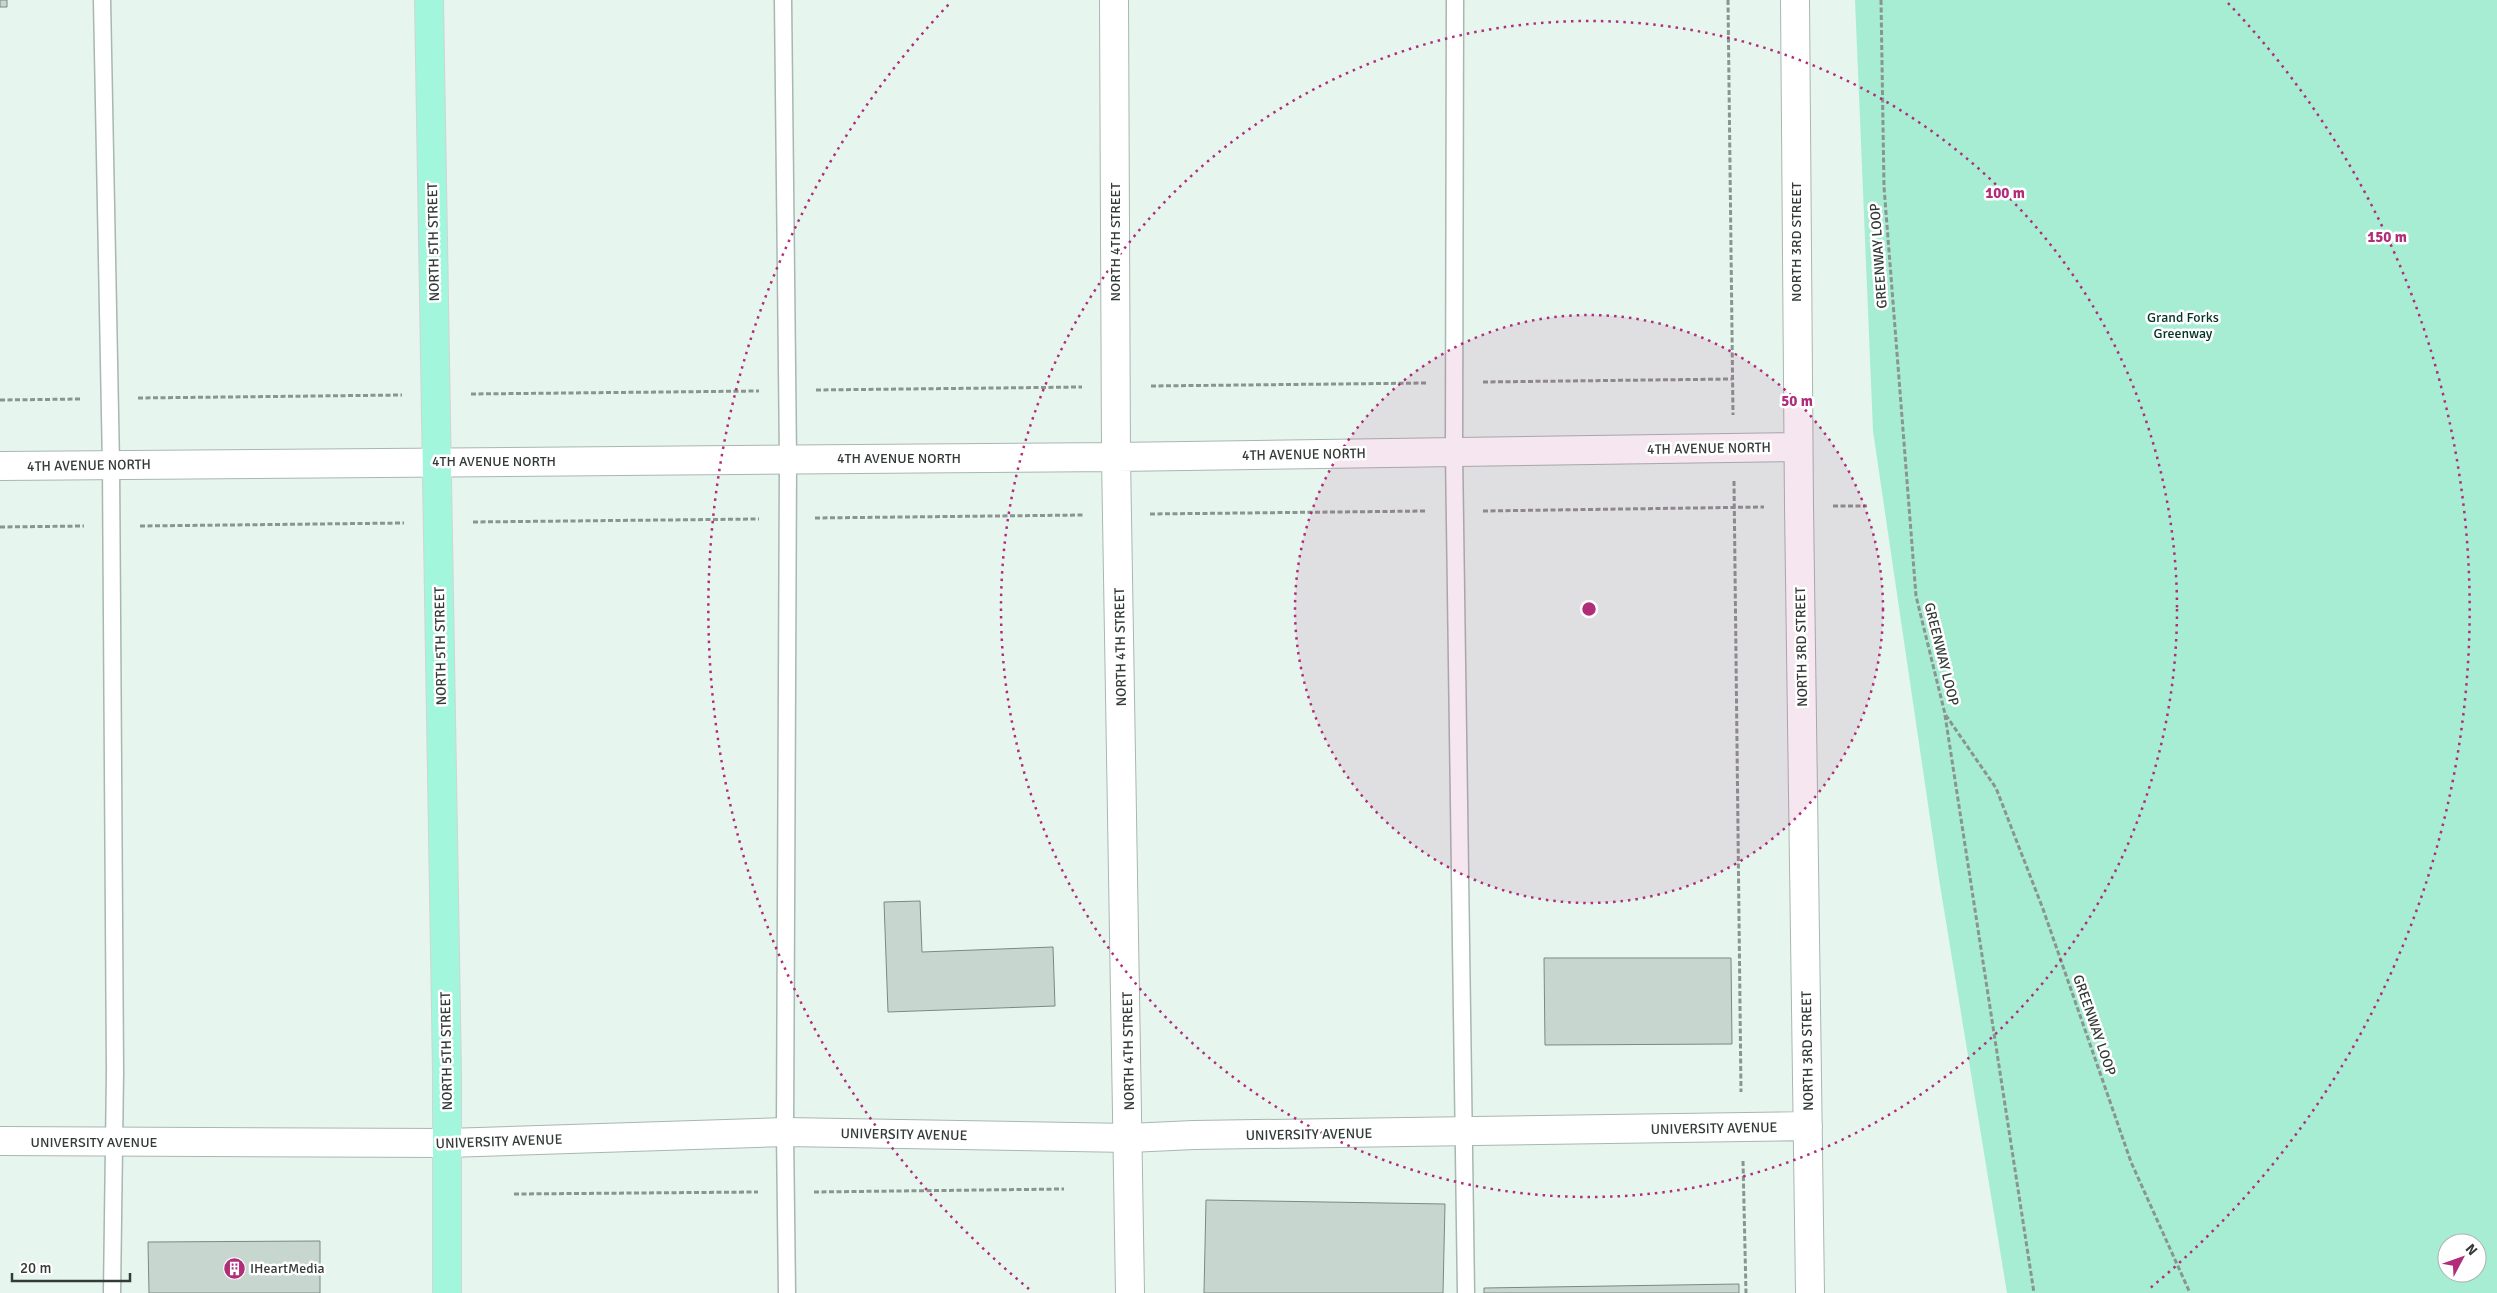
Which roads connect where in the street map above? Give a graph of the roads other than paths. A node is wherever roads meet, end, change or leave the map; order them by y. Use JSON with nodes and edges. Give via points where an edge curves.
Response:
{"nodes":[{"id":1,"x":102,"y":0,"type":"edge"},
{"id":2,"x":429,"y":0,"type":"edge"},
{"id":3,"x":784,"y":0,"type":"edge"},
{"id":4,"x":1114,"y":0,"type":"edge"},
{"id":5,"x":1455,"y":0,"type":"edge"},
{"id":6,"x":1795,"y":0,"type":"edge"},
{"id":7,"x":1798,"y":446,"type":"junction"},
{"id":8,"x":1454,"y":452,"type":"junction"},
{"id":9,"x":1116,"y":457,"type":"junction"},
{"id":10,"x":788,"y":459,"type":"junction"},
{"id":11,"x":437,"y":461,"type":"junction"},
{"id":12,"x":111,"y":465,"type":"junction"},
{"id":13,"x":0,"y":466,"type":"edge"},
{"id":14,"x":1808,"y":1126,"type":"junction"},
{"id":15,"x":785,"y":1132,"type":"junction"},
{"id":16,"x":1464,"y":1132,"type":"junction"},
{"id":17,"x":1129,"y":1138,"type":"junction"},
{"id":18,"x":0,"y":1141,"type":"edge"},
{"id":19,"x":115,"y":1142,"type":"junction"},
{"id":20,"x":448,"y":1144,"type":"junction"},
{"id":21,"x":112,"y":1293,"type":"edge"},
{"id":22,"x":447,"y":1293,"type":"edge"},
{"id":23,"x":787,"y":1293,"type":"edge"},
{"id":24,"x":1130,"y":1293,"type":"edge"},
{"id":25,"x":1466,"y":1293,"type":"edge"},
{"id":26,"x":1810,"y":1293,"type":"edge"}],
"edges":[{"from":1,"to":12,"type":"lane"},
{"from":2,"to":11,"type":"main road","name":"NORTH 5TH STREET"},
{"from":3,"to":10,"type":"lane"},
{"from":4,"to":9,"type":"street","name":"NORTH 4TH STREET"},
{"from":5,"to":8,"type":"lane"},
{"from":6,"to":7,"type":"street","name":"NORTH 3RD STREET"},
{"from":7,"to":8,"type":"street","name":"4TH AVENUE NORTH"},
{"from":7,"to":14,"type":"street","name":"NORTH 3RD STREET"},
{"from":8,"to":9,"type":"street","name":"4TH AVENUE NORTH"},
{"from":8,"to":16,"type":"lane"},
{"from":9,"to":10,"type":"street","name":"4TH AVENUE NORTH"},
{"from":9,"to":17,"type":"street","name":"NORTH 4TH STREET"},
{"from":10,"to":11,"type":"street","name":"4TH AVENUE NORTH"},
{"from":10,"to":15,"type":"lane"},
{"from":11,"to":12,"type":"street","name":"4TH AVENUE NORTH"},
{"from":11,"to":20,"type":"main road","name":"NORTH 5TH STREET"},
{"from":12,"to":13,"type":"street","name":"4TH AVENUE NORTH"},
{"from":12,"to":19,"type":"lane"},
{"from":14,"to":16,"type":"street","name":"UNIVERSITY AVENUE"},
{"from":14,"to":26,"type":"street","name":"NORTH 3RD STREET"},
{"from":15,"to":17,"type":"street","name":"UNIVERSITY AVENUE"},
{"from":15,"to":20,"type":"street","name":"UNIVERSITY AVENUE"},
{"from":15,"to":23,"type":"lane"},
{"from":16,"to":17,"type":"street","name":"UNIVERSITY AVENUE"},
{"from":16,"to":25,"type":"lane"},
{"from":17,"to":24,"type":"street","name":"NORTH 4TH STREET"},
{"from":18,"to":19,"type":"street","name":"UNIVERSITY AVENUE"},
{"from":19,"to":20,"type":"street","name":"UNIVERSITY AVENUE"},
{"from":19,"to":21,"type":"lane"},
{"from":20,"to":22,"type":"main road","name":"NORTH 5TH STREET"}]}
